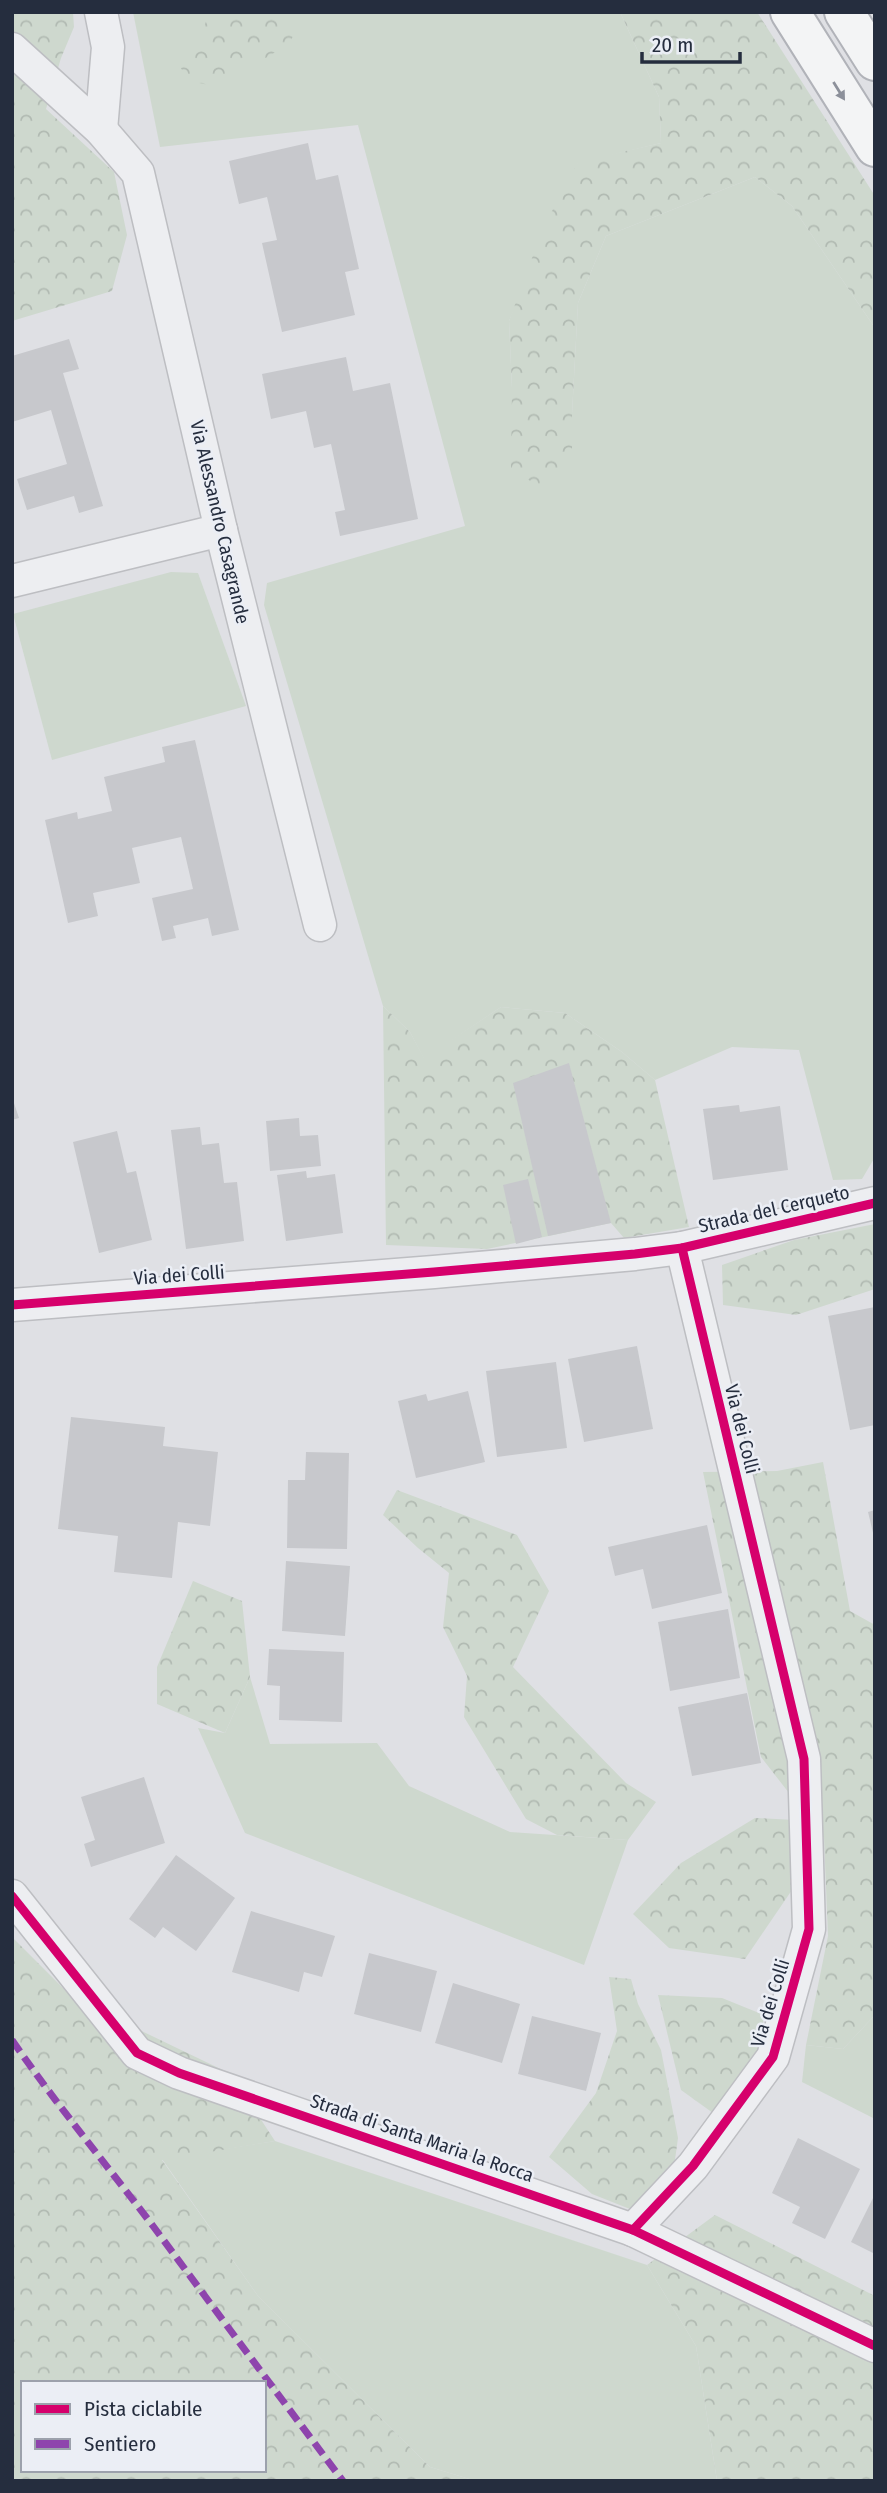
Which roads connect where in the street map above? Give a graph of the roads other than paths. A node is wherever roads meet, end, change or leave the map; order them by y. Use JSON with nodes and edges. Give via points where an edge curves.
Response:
{"nodes":[{"id":1,"x":101,"y":12,"type":"edge"},
{"id":2,"x":790,"y":12,"type":"edge"},
{"id":3,"x":845,"y":12,"type":"edge"},
{"id":4,"x":12,"y":49,"type":"edge"},
{"id":5,"x":875,"y":61,"type":"edge"},
{"id":6,"x":101,"y":130,"type":"junction"},
{"id":7,"x":875,"y":147,"type":"edge"},
{"id":8,"x":221,"y":530,"type":"junction"},
{"id":9,"x":12,"y":581,"type":"edge"},
{"id":10,"x":320,"y":925,"type":"dead end"},
{"id":11,"x":875,"y":1203,"type":"edge"},
{"id":12,"x":682,"y":1248,"type":"junction"},
{"id":13,"x":12,"y":1305,"type":"edge"},
{"id":14,"x":12,"y":1896,"type":"edge"},
{"id":15,"x":633,"y":2230,"type":"junction"},
{"id":16,"x":875,"y":2346,"type":"edge"}],
"edges":[{"from":1,"to":6,"type":"street","via":[[108,47]]},
{"from":2,"to":7,"type":"highway","one_way":true},
{"from":3,"to":5,"type":"highway"},
{"from":4,"to":6,"type":"street","name":"Via Alessandro Casagrande"},
{"from":6,"to":8,"type":"street","name":"Via Alessandro Casagrande","via":[[138,173]]},
{"from":8,"to":9,"type":"street"},
{"from":8,"to":10,"type":"street","name":"Via Alessandro Casagrande"},
{"from":11,"to":12,"type":"street","name":"Strada del Cerqueto"},
{"from":12,"to":13,"type":"street","name":"Via dei Colli"},
{"from":12,"to":15,"type":"street","name":"Via dei Colli","via":[[804,1759],[809,1929],[773,2057],[692,2166]]},
{"from":14,"to":15,"type":"street","name":"Strada di Santa Maria la Rocca","via":[[137,2053],[179,2073]]},
{"from":15,"to":16,"type":"street","name":"Strada di Santa Maria la Rocca"}]}
